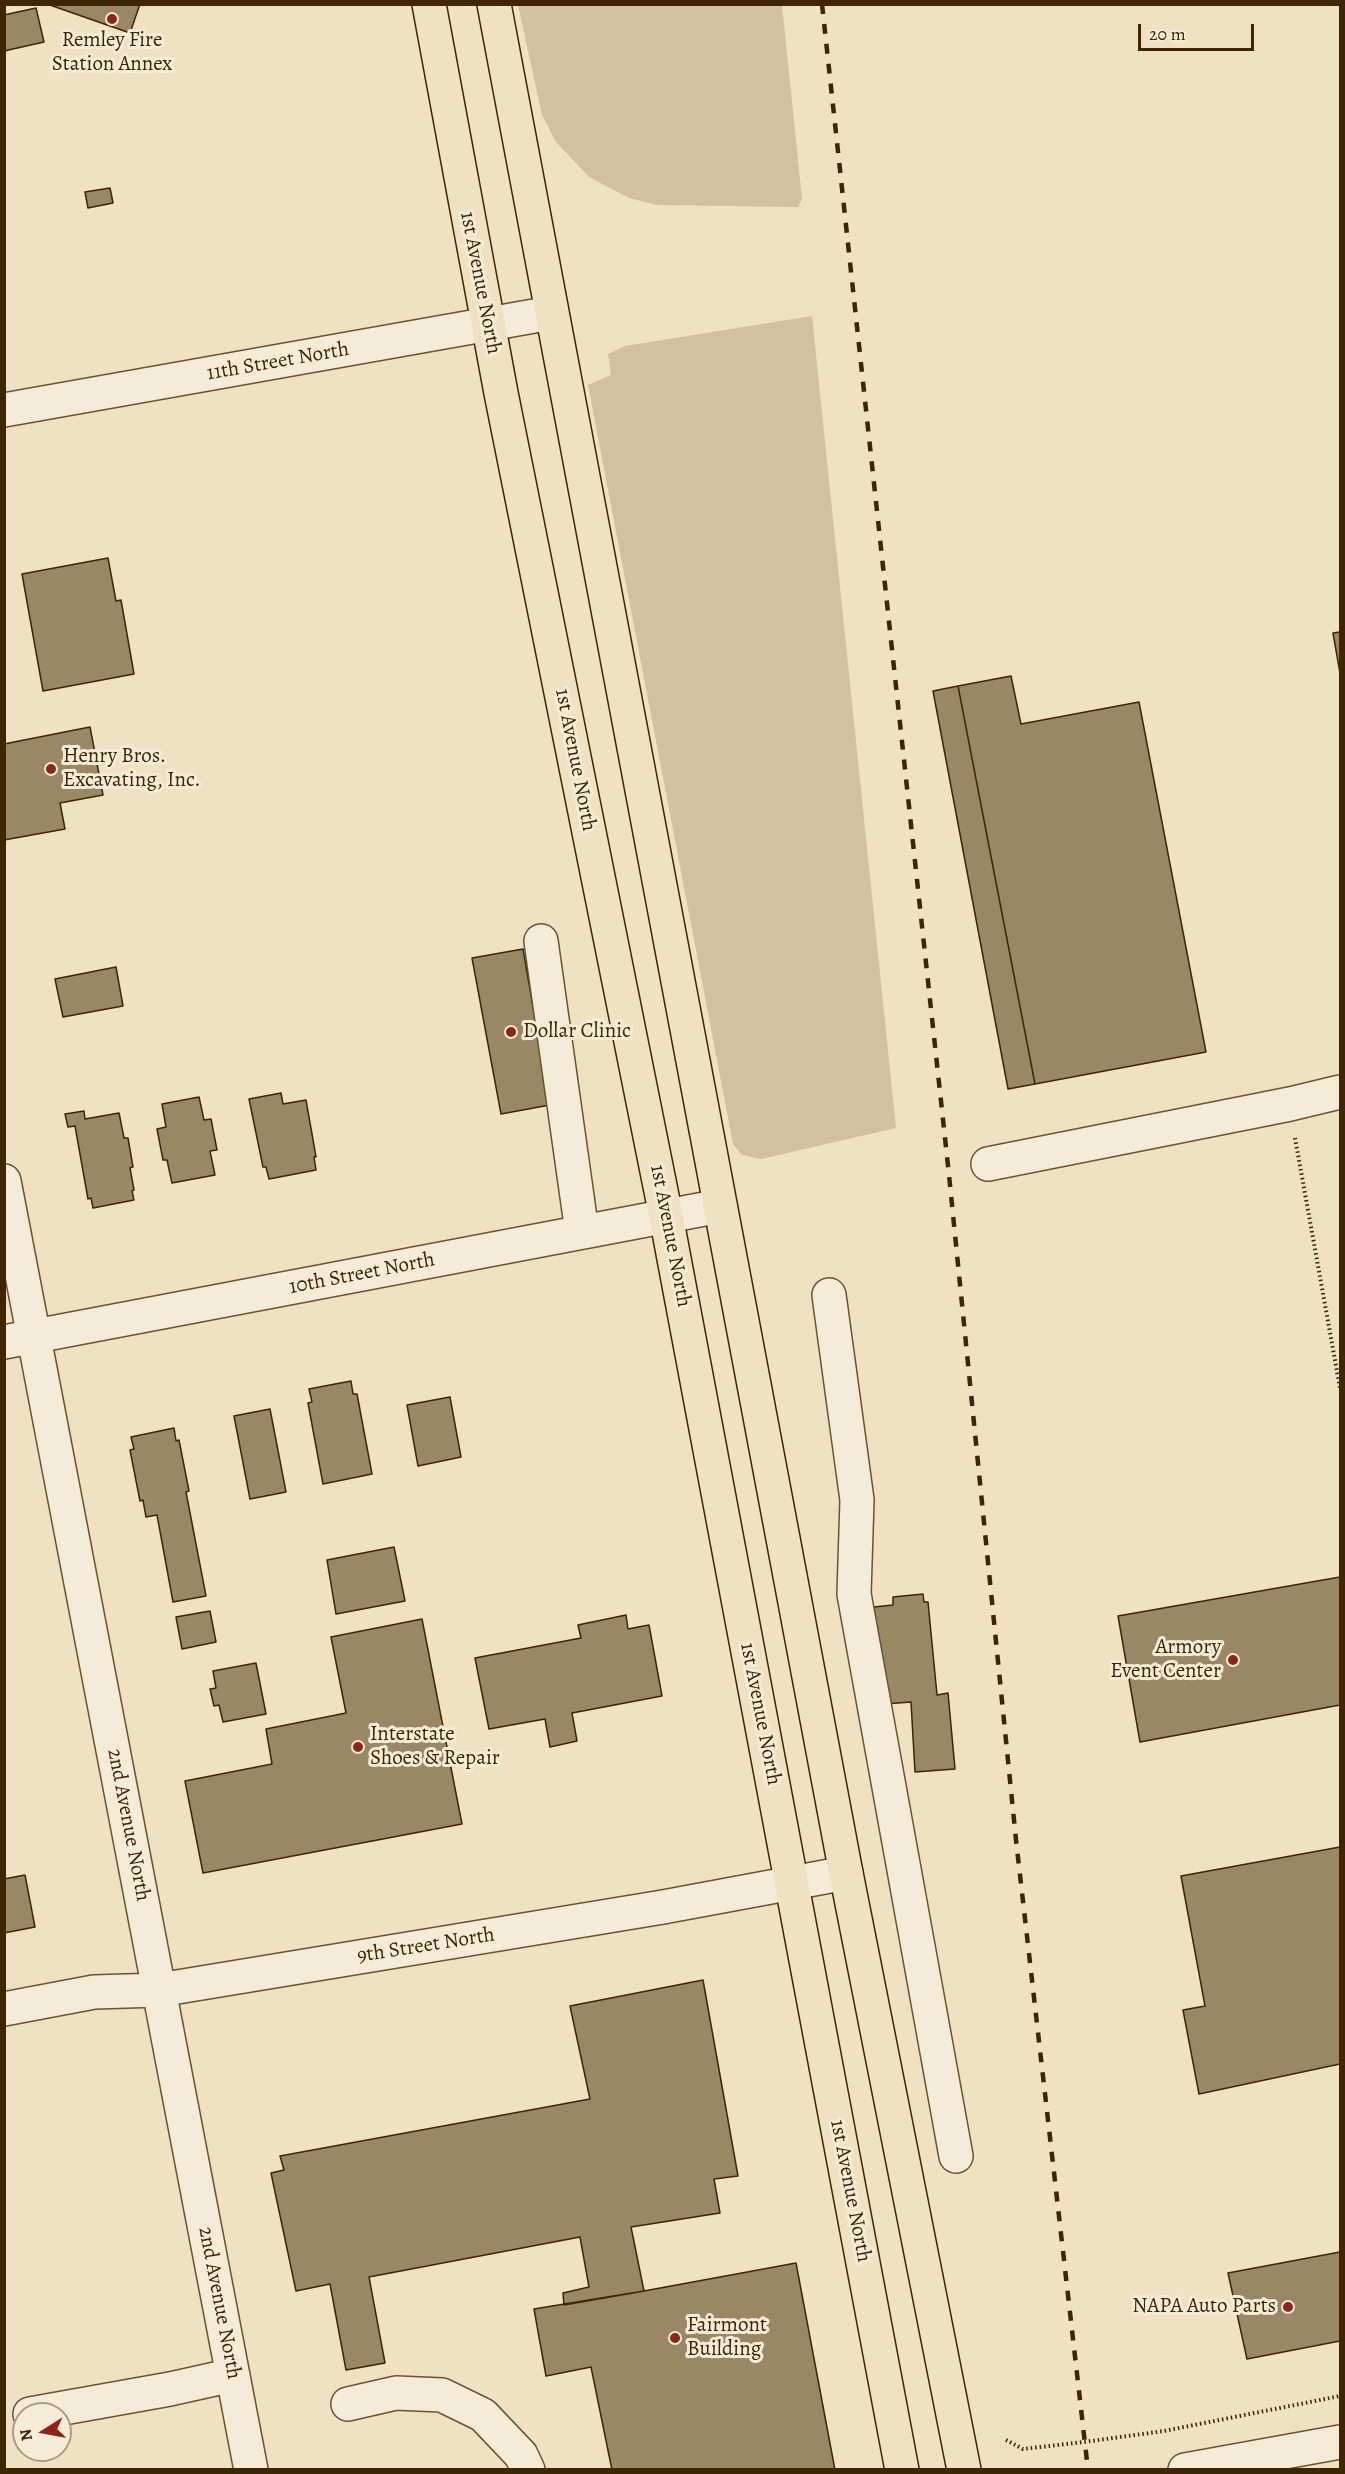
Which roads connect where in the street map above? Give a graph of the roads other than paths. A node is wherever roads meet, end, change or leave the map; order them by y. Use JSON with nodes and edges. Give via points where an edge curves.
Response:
{"nodes":[{"id":1,"x":429,"y":4,"type":"edge"},
{"id":2,"x":494,"y":4,"type":"edge"},
{"id":3,"x":551,"y":313,"type":"junction"},
{"id":4,"x":488,"y":324,"type":"junction"},
{"id":5,"x":4,"y":410,"type":"edge"},
{"id":6,"x":541,"y":941,"type":"dead end"},
{"id":7,"x":1341,"y":1092,"type":"edge"},
{"id":8,"x":988,"y":1164,"type":"dead end"},
{"id":9,"x":4,"y":1181,"type":"edge"},
{"id":10,"x":720,"y":1206,"type":"junction"},
{"id":11,"x":666,"y":1216,"type":"junction"},
{"id":12,"x":582,"y":1232,"type":"junction"},
{"id":13,"x":829,"y":1295,"type":"dead end"},
{"id":14,"x":19,"y":1339,"type":"edge"},
{"id":15,"x":846,"y":1874,"type":"junction"},
{"id":16,"x":792,"y":1882,"type":"junction"},
{"id":17,"x":159,"y":1990,"type":"junction"},
{"id":18,"x":4,"y":2009,"type":"edge"},
{"id":19,"x":956,"y":2156,"type":"dead end"},
{"id":20,"x":233,"y":2374,"type":"junction"},
{"id":21,"x":348,"y":2404,"type":"dead end"},
{"id":22,"x":72,"y":2406,"type":"edge"},
{"id":23,"x":1341,"y":2442,"type":"edge"},
{"id":24,"x":1206,"y":2468,"type":"edge"},
{"id":25,"x":251,"y":2469,"type":"edge"},
{"id":26,"x":528,"y":2469,"type":"edge"},
{"id":27,"x":902,"y":2469,"type":"edge"},
{"id":28,"x":964,"y":2469,"type":"edge"}],
"edges":[{"from":1,"to":4,"type":"main road","name":"1st Avenue North"},
{"from":2,"to":3,"type":"main road"},
{"from":3,"to":4,"type":"street","name":"11th Street North"},
{"from":3,"to":10,"type":"main road"},
{"from":4,"to":5,"type":"street","name":"11th Street North"},
{"from":4,"to":11,"type":"main road","name":"1st Avenue North"},
{"from":6,"to":12,"type":"street"},
{"from":7,"to":8,"type":"street"},
{"from":9,"to":14,"type":"street","name":"2nd Avenue North"},
{"from":10,"to":11,"type":"street","name":"10th Street North"},
{"from":10,"to":15,"type":"main road"},
{"from":11,"to":12,"type":"street","name":"10th Street North"},
{"from":11,"to":16,"type":"main road","name":"1st Avenue North"},
{"from":12,"to":14,"type":"street","name":"10th Street North"},
{"from":13,"to":19,"type":"street","via":[[857,1500],[854,1594]]},
{"from":14,"to":17,"type":"street","name":"2nd Avenue North"},
{"from":15,"to":16,"type":"street","name":"9th Street North"},
{"from":15,"to":28,"type":"main road"},
{"from":16,"to":17,"type":"street","name":"9th Street North"},
{"from":16,"to":27,"type":"main road","name":"1st Avenue North"},
{"from":17,"to":18,"type":"street","name":"9th Street North","via":[[94,1992]]},
{"from":17,"to":20,"type":"street","name":"2nd Avenue North"},
{"from":20,"to":22,"type":"street"},
{"from":20,"to":25,"type":"street","name":"2nd Avenue North"},
{"from":21,"to":26,"type":"street","via":[[396,2393],[442,2394],[483,2415],[521,2455]]},
{"from":23,"to":24,"type":"street"}]}
